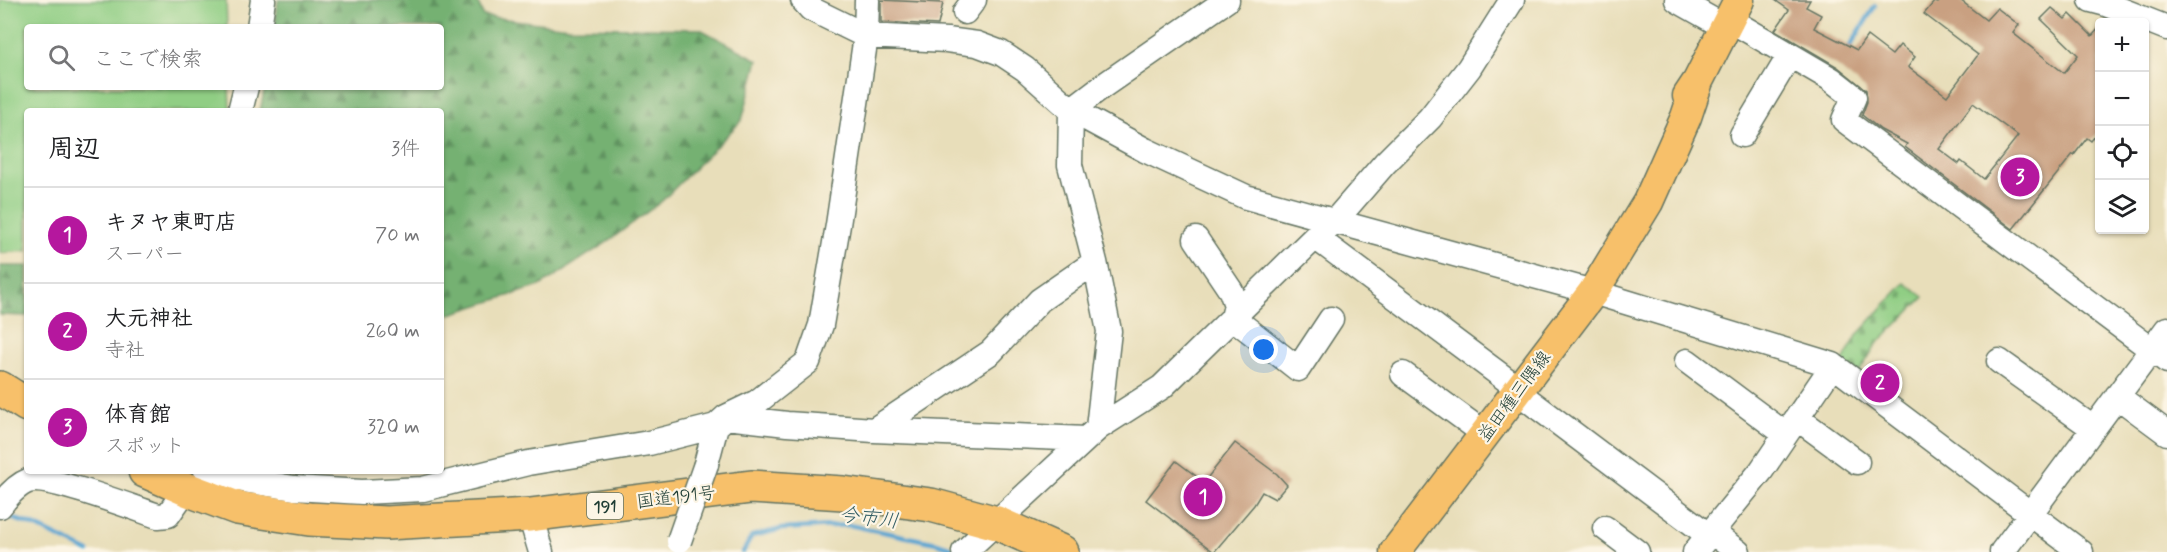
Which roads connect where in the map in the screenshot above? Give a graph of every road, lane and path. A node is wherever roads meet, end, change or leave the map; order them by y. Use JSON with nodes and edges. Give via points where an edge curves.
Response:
{"nodes":[{"id":1,"x":262,"y":0,"type":"edge"},
{"id":2,"x":803,"y":0,"type":"edge"},
{"id":3,"x":867,"y":0,"type":"edge"},
{"id":4,"x":1227,"y":0,"type":"edge"},
{"id":5,"x":1677,"y":0,"type":"edge"},
{"id":6,"x":2091,"y":0,"type":"edge"},
{"id":7,"x":1501,"y":4,"type":"edge"},
{"id":8,"x":1734,"y":10,"type":"edge"},
{"id":9,"x":259,"y":24,"type":"edge"},
{"id":10,"x":2167,"y":28,"type":"edge"},
{"id":11,"x":866,"y":36,"type":"junction"},
{"id":12,"x":1790,"y":55,"type":"junction"},
{"id":13,"x":245,"y":90,"type":"edge"},
{"id":14,"x":241,"y":108,"type":"edge"},
{"id":15,"x":1071,"y":110,"type":"junction"},
{"id":16,"x":1742,"y":135,"type":"dead end"},
{"id":17,"x":1334,"y":222,"type":"junction"},
{"id":18,"x":1315,"y":237,"type":"junction"},
{"id":19,"x":1196,"y":239,"type":"dead end"},
{"id":20,"x":1095,"y":262,"type":"junction"},
{"id":21,"x":1593,"y":292,"type":"junction"},
{"id":22,"x":1233,"y":318,"type":"junction"},
{"id":23,"x":1331,"y":319,"type":"dead end"},
{"id":24,"x":2167,"y":329,"type":"edge"},
{"id":25,"x":2159,"y":356,"type":"edge"},
{"id":26,"x":1687,"y":361,"type":"dead end"},
{"id":27,"x":1999,"y":361,"type":"dead end"},
{"id":28,"x":1833,"y":364,"type":"junction"},
{"id":29,"x":1403,"y":374,"type":"dead end"},
{"id":30,"x":0,"y":387,"type":"edge"},
{"id":31,"x":1519,"y":389,"type":"junction"},
{"id":32,"x":2117,"y":396,"type":"junction"},
{"id":33,"x":24,"y":403,"type":"edge"},
{"id":34,"x":721,"y":422,"type":"junction"},
{"id":35,"x":1791,"y":426,"type":"junction"},
{"id":36,"x":2093,"y":428,"type":"junction"},
{"id":37,"x":874,"y":430,"type":"junction"},
{"id":38,"x":2167,"y":433,"type":"edge"},
{"id":39,"x":1092,"y":434,"type":"junction"},
{"id":40,"x":1485,"y":434,"type":"junction"},
{"id":41,"x":1857,"y":462,"type":"dead end"},
{"id":42,"x":162,"y":474,"type":"edge"},
{"id":43,"x":196,"y":480,"type":"edge"},
{"id":44,"x":0,"y":506,"type":"edge"},
{"id":45,"x":2030,"y":513,"type":"junction"},
{"id":46,"x":530,"y":515,"type":"junction"},
{"id":47,"x":997,"y":523,"type":"junction"},
{"id":48,"x":1605,"y":528,"type":"dead end"},
{"id":49,"x":1702,"y":544,"type":"edge"},
{"id":50,"x":677,"y":546,"type":"edge"},
{"id":51,"x":542,"y":552,"type":"edge"},
{"id":52,"x":964,"y":552,"type":"edge"},
{"id":53,"x":1062,"y":552,"type":"edge"},
{"id":54,"x":1395,"y":552,"type":"edge"},
{"id":55,"x":1637,"y":552,"type":"edge"},
{"id":56,"x":1738,"y":552,"type":"edge"},
{"id":57,"x":2002,"y":552,"type":"edge"},
{"id":58,"x":2081,"y":552,"type":"edge"}],
"edges":[{"from":1,"to":9,"type":"street"},
{"from":2,"to":11,"type":"street","via":[[811,9]]},
{"from":3,"to":11,"type":"street"},
{"from":4,"to":15,"type":"street"},
{"from":5,"to":8,"type":"street","via":[[1716,22]]},
{"from":6,"to":10,"type":"street"},
{"from":7,"to":17,"type":"street","via":[[1469,68],[1430,118]]},
{"from":8,"to":12,"type":"street"},
{"from":8,"to":21,"type":"main road","name":"益田種三隅線","via":[[1698,81],[1648,202]]},
{"from":11,"to":15,"type":"street","via":[[977,44],[1001,53],[1024,69]]},
{"from":11,"to":34,"type":"street","via":[[821,326],[808,362],[757,402]]},
{"from":12,"to":16,"type":"street"},
{"from":12,"to":25,"type":"street","via":[[1854,97],[1844,120]]},
{"from":13,"to":14,"type":"street"},
{"from":15,"to":17,"type":"street","via":[[1246,197]]},
{"from":15,"to":20,"type":"street","via":[[1070,165]]},
{"from":17,"to":18,"type":"street"},
{"from":17,"to":21,"type":"street"},
{"from":18,"to":22,"type":"street"},
{"from":18,"to":31,"type":"street"},
{"from":19,"to":22,"type":"street","via":[[1230,291],[1236,305]]},
{"from":20,"to":37,"type":"street","via":[[1040,300],[990,352]]},
{"from":20,"to":39,"type":"street","via":[[1109,331]]},
{"from":21,"to":28,"type":"street"},
{"from":21,"to":31,"type":"main road","name":"益田種三隅線"},
{"from":22,"to":23,"type":"street","via":[[1298,369]]},
{"from":22,"to":39,"type":"street","via":[[1162,387]]},
{"from":24,"to":25,"type":"street"},
{"from":25,"to":32,"type":"street"},
{"from":26,"to":35,"type":"street"},
{"from":27,"to":36,"type":"street"},
{"from":28,"to":35,"type":"street"},
{"from":28,"to":45,"type":"street"},
{"from":29,"to":40,"type":"street"},
{"from":30,"to":33,"type":"highway"},
{"from":31,"to":40,"type":"main road","name":"益田種三隅線"},
{"from":31,"to":49,"type":"street"},
{"from":32,"to":36,"type":"street"},
{"from":32,"to":38,"type":"street"},
{"from":34,"to":37,"type":"street"},
{"from":34,"to":43,"type":"street","via":[[648,443],[528,463],[423,489],[362,492],[294,488],[218,476]]},
{"from":34,"to":50,"type":"street","bridge":true},
{"from":35,"to":41,"type":"street"},
{"from":35,"to":49,"type":"street","via":[[1761,471]]},
{"from":36,"to":45,"type":"street"},
{"from":37,"to":39,"type":"street"},
{"from":39,"to":47,"type":"street"},
{"from":40,"to":54,"type":"main road","name":"益田種三隅線"},
{"from":42,"to":43,"type":"highway","name":"国道191号","number":"191"},
{"from":43,"to":44,"type":"street","via":[[168,515],[158,516],[49,482],[28,481]]},
{"from":43,"to":46,"type":"highway","name":"国道191号","number":"191","via":[[237,508],[309,519],[386,523]]},
{"from":45,"to":57,"type":"street"},
{"from":45,"to":58,"type":"street"},
{"from":46,"to":47,"type":"highway","name":"国道191号","number":"191","via":[[751,487],[843,493],[931,505]]},
{"from":46,"to":51,"type":"street"},
{"from":47,"to":52,"type":"street"},
{"from":47,"to":53,"type":"highway","name":"国道191号","number":"191"},
{"from":48,"to":55,"type":"street"},
{"from":49,"to":56,"type":"street","via":[[1717,536]]}]}
